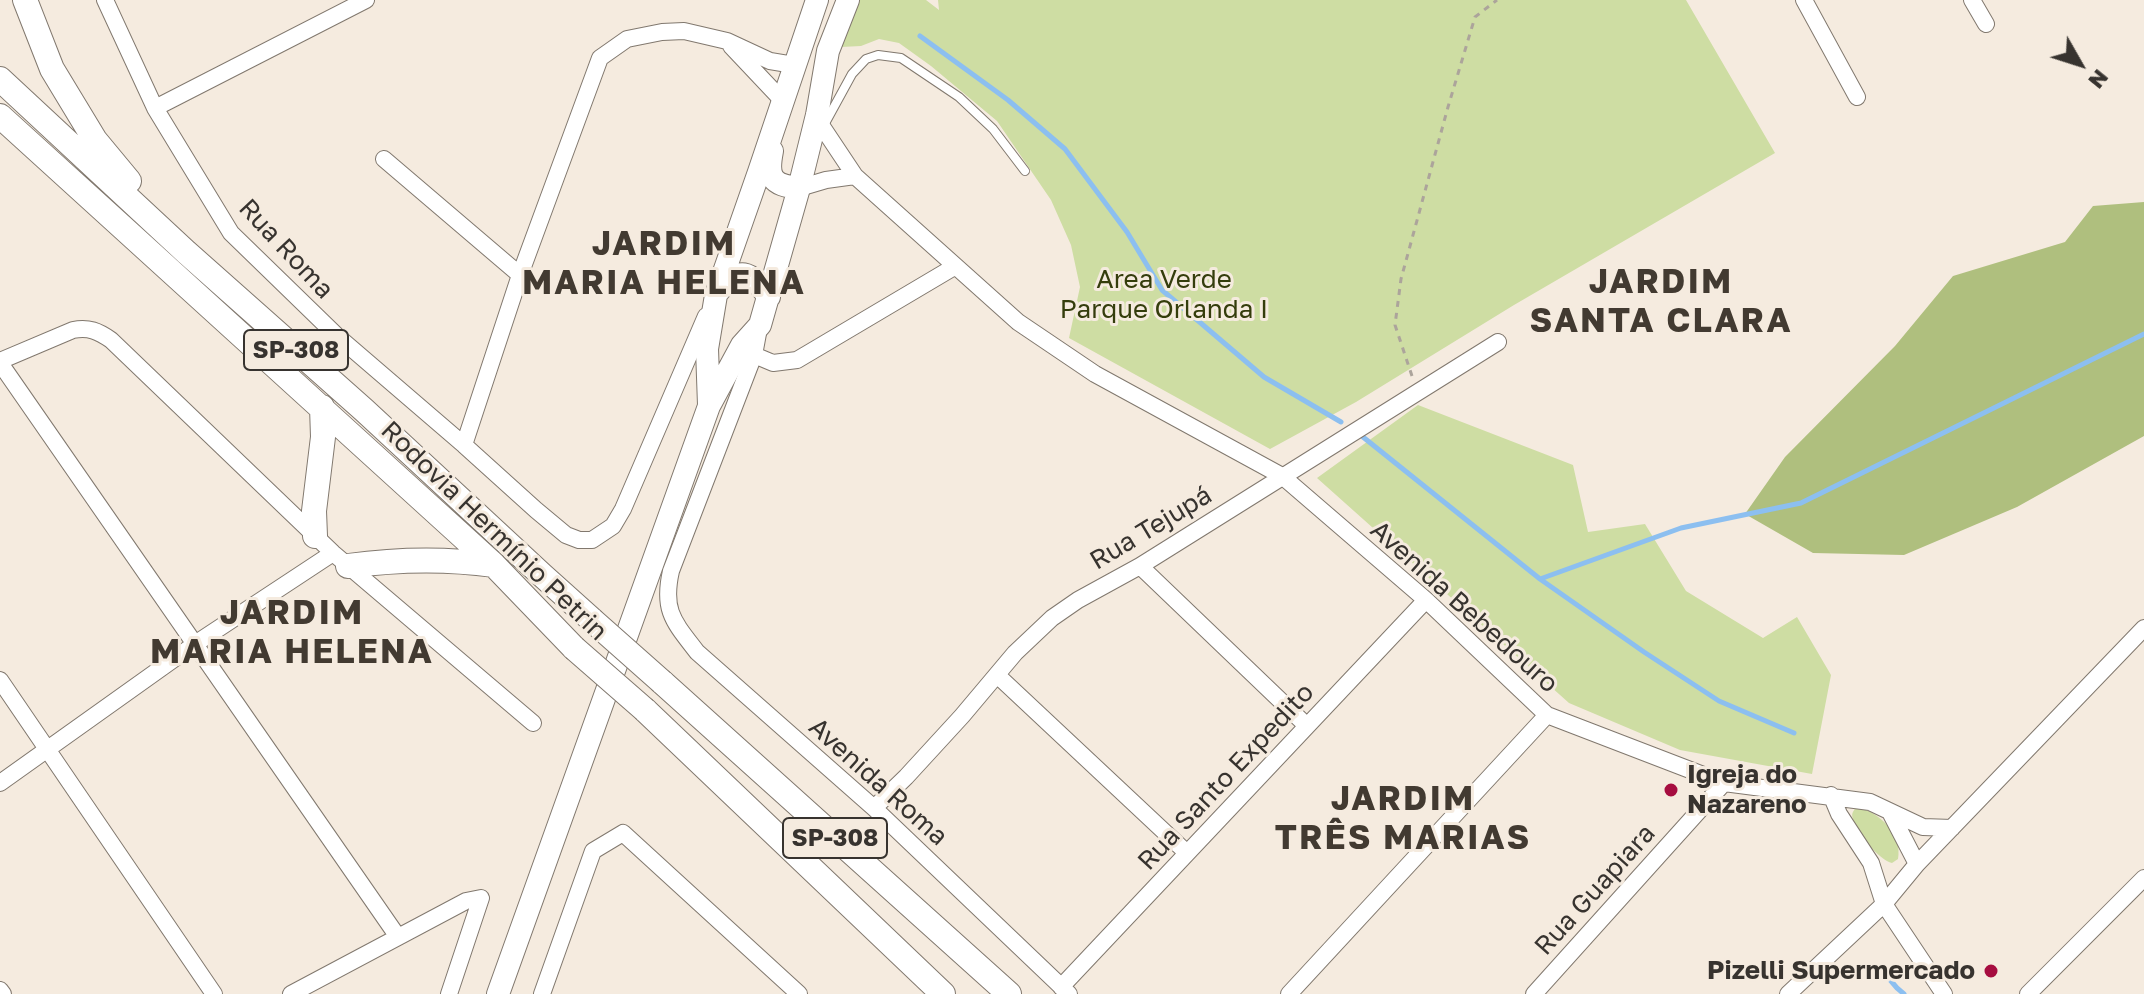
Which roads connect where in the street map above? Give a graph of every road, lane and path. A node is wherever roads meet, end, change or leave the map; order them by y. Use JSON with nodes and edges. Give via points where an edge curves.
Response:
{"nodes":[{"id":1,"x":25,"y":0,"type":"edge"},
{"id":2,"x":105,"y":0,"type":"edge"},
{"id":3,"x":366,"y":0,"type":"edge"},
{"id":4,"x":817,"y":0,"type":"edge"},
{"id":5,"x":848,"y":0,"type":"edge"},
{"id":6,"x":1497,"y":0,"type":"edge"},
{"id":7,"x":1804,"y":0,"type":"edge"},
{"id":8,"x":1972,"y":0,"type":"edge"},
{"id":9,"x":1986,"y":24,"type":"dead end"},
{"id":10,"x":727,"y":41,"type":"junction"},
{"id":11,"x":794,"y":65,"type":"junction"},
{"id":12,"x":0,"y":79,"type":"edge"},
{"id":13,"x":1857,"y":97,"type":"dead end"},
{"id":14,"x":782,"y":100,"type":"junction"},
{"id":15,"x":155,"y":108,"type":"junction"},
{"id":16,"x":3,"y":120,"type":"edge"},
{"id":17,"x":820,"y":122,"type":"junction"},
{"id":18,"x":774,"y":129,"type":"junction"},
{"id":19,"x":384,"y":159,"type":"dead end"},
{"id":20,"x":1025,"y":171,"type":"dead end"},
{"id":21,"x":855,"y":176,"type":"junction"},
{"id":22,"x":799,"y":188,"type":"junction"},
{"id":23,"x":186,"y":252,"type":"junction"},
{"id":24,"x":954,"y":267,"type":"junction"},
{"id":25,"x":520,"y":275,"type":"junction"},
{"id":26,"x":716,"y":295,"type":"junction"},
{"id":27,"x":769,"y":297,"type":"junction"},
{"id":28,"x":760,"y":325,"type":"junction"},
{"id":29,"x":1498,"y":342,"type":"dead end"},
{"id":30,"x":754,"y":355,"type":"junction"},
{"id":31,"x":0,"y":362,"type":"edge"},
{"id":32,"x":1417,"y":391,"type":"junction"},
{"id":33,"x":709,"y":406,"type":"junction"},
{"id":34,"x":322,"y":407,"type":"junction"},
{"id":35,"x":464,"y":445,"type":"junction"},
{"id":36,"x":1282,"y":476,"type":"junction"},
{"id":37,"x":332,"y":552,"type":"junction"},
{"id":38,"x":494,"y":565,"type":"junction"},
{"id":39,"x":1140,"y":566,"type":"junction"},
{"id":40,"x":1426,"y":600,"type":"junction"},
{"id":41,"x":2144,"y":628,"type":"edge"},
{"id":42,"x":195,"y":644,"type":"junction"},
{"id":43,"x":997,"y":675,"type":"junction"},
{"id":44,"x":0,"y":680,"type":"edge"},
{"id":45,"x":1547,"y":715,"type":"junction"},
{"id":46,"x":533,"y":723,"type":"dead end"},
{"id":47,"x":1307,"y":726,"type":"junction"},
{"id":48,"x":47,"y":751,"type":"junction"},
{"id":49,"x":0,"y":783,"type":"edge"},
{"id":50,"x":1724,"y":783,"type":"junction"},
{"id":51,"x":1831,"y":795,"type":"junction"},
{"id":52,"x":874,"y":808,"type":"junction"},
{"id":53,"x":1889,"y":810,"type":"junction"},
{"id":54,"x":1952,"y":828,"type":"junction"},
{"id":55,"x":1187,"y":853,"type":"junction"},
{"id":56,"x":1917,"y":864,"type":"junction"},
{"id":57,"x":2144,"y":878,"type":"edge"},
{"id":58,"x":1884,"y":904,"type":"junction"},
{"id":59,"x":398,"y":937,"type":"junction"},
{"id":60,"x":1065,"y":990,"type":"edge"},
{"id":61,"x":214,"y":994,"type":"edge"},
{"id":62,"x":291,"y":994,"type":"edge"},
{"id":63,"x":449,"y":994,"type":"edge"},
{"id":64,"x":498,"y":994,"type":"edge"},
{"id":65,"x":542,"y":994,"type":"edge"},
{"id":66,"x":799,"y":994,"type":"edge"},
{"id":67,"x":943,"y":994,"type":"edge"},
{"id":68,"x":1009,"y":994,"type":"edge"},
{"id":69,"x":1289,"y":994,"type":"edge"},
{"id":70,"x":1534,"y":994,"type":"edge"},
{"id":71,"x":1788,"y":994,"type":"edge"},
{"id":72,"x":1944,"y":994,"type":"edge"},
{"id":73,"x":2028,"y":994,"type":"edge"}],
"edges":[{"from":1,"to":23,"type":"main road","via":[[52,69],[95,140]]},
{"from":2,"to":15,"type":"street","name":"Rua Roma"},
{"from":3,"to":15,"type":"street"},
{"from":4,"to":11,"type":"street"},
{"from":5,"to":17,"type":"street","via":[[828,51]]},
{"from":6,"to":32,"type":"path","via":[[1475,17],[1401,279],[1395,325]]},
{"from":7,"to":13,"type":"street"},
{"from":8,"to":9,"type":"street"},
{"from":10,"to":11,"type":"street","via":[[770,61]]},
{"from":10,"to":14,"type":"street"},
{"from":10,"to":25,"type":"street","via":[[684,31],[662,32],[627,39],[600,58]]},
{"from":11,"to":14,"type":"street"},
{"from":12,"to":23,"type":"main road","name":"Rodovia Hermínio Petrin","number":"SP-308"},
{"from":14,"to":18,"type":"street"},
{"from":15,"to":35,"type":"street","name":"Rua Roma","via":[[231,233],[336,335]]},
{"from":16,"to":34,"type":"main road","name":"Rodovia Hermínio Petrin","number":"SP-308"},
{"from":17,"to":20,"type":"lane","via":[[866,59],[901,58],[959,97],[993,129]]},
{"from":17,"to":21,"type":"street","name":"Avenida Bebedouro"},
{"from":17,"to":22,"type":"street"},
{"from":18,"to":22,"type":"street","via":[[768,168],[775,183]]},
{"from":18,"to":26,"type":"street"},
{"from":19,"to":25,"type":"street"},
{"from":21,"to":22,"type":"street"},
{"from":21,"to":24,"type":"street","name":"Avenida Bebedouro"},
{"from":22,"to":27,"type":"street"},
{"from":23,"to":68,"type":"main road","name":"Rodovia Hermínio Petrin","number":"SP-308","bridge":true},
{"from":24,"to":30,"type":"street","via":[[797,360],[773,363]]},
{"from":24,"to":36,"type":"street","name":"Avenida Bebedouro","via":[[1018,322],[1095,374]]},
{"from":25,"to":35,"type":"street"},
{"from":26,"to":27,"type":"street","via":[[728,280],[745,273]]},
{"from":26,"to":33,"type":"street","via":[[707,349]]},
{"from":26,"to":35,"type":"street","via":[[623,509],[602,535],[592,540],[566,535]]},
{"from":27,"to":28,"type":"street"},
{"from":28,"to":30,"type":"street"},
{"from":28,"to":33,"type":"street","via":[[742,345]]},
{"from":29,"to":32,"type":"street","name":"Rua Tejupá"},
{"from":30,"to":52,"type":"street","name":"Avenida Roma","via":[[671,571],[669,609],[697,652]]},
{"from":31,"to":37,"type":"street","via":[[73,330],[97,331]]},
{"from":31,"to":42,"type":"street"},
{"from":32,"to":36,"type":"street","name":"Rua Tejupá"},
{"from":33,"to":64,"type":"street"},
{"from":34,"to":37,"type":"main road","via":[[314,511]]},
{"from":34,"to":38,"type":"main road","name":"Rodovia Hermínio Petrin","number":"SP-308"},
{"from":36,"to":39,"type":"street","name":"Rua Tejupá"},
{"from":36,"to":40,"type":"street","name":"Avenida Bebedouro"},
{"from":37,"to":38,"type":"main road","via":[[375,562],[442,559]]},
{"from":37,"to":42,"type":"street"},
{"from":37,"to":46,"type":"street"},
{"from":38,"to":67,"type":"main road","name":"Rodovia Hermínio Petrin","number":"SP-308","bridge":true,"via":[[574,648]]},
{"from":39,"to":43,"type":"street","name":"Rua Tejupá","via":[[1052,618]]},
{"from":39,"to":47,"type":"street"},
{"from":40,"to":45,"type":"street","name":"Avenida Bebedouro"},
{"from":40,"to":47,"type":"street","name":"Rua Santo Expedito"},
{"from":41,"to":54,"type":"street"},
{"from":42,"to":48,"type":"street"},
{"from":42,"to":59,"type":"street"},
{"from":43,"to":52,"type":"street","name":"Rua Tejupá"},
{"from":43,"to":55,"type":"street"},
{"from":44,"to":48,"type":"street"},
{"from":45,"to":50,"type":"street","name":"Avenida Bebedouro"},
{"from":45,"to":69,"type":"street"},
{"from":47,"to":55,"type":"street","name":"Rua Santo Expedito"},
{"from":48,"to":49,"type":"street"},
{"from":48,"to":61,"type":"street"},
{"from":50,"to":51,"type":"street","name":"Avenida Bebedouro"},
{"from":50,"to":70,"type":"street","name":"Rua Guapiara"},
{"from":51,"to":53,"type":"street","name":"Avenida Bebedouro"},
{"from":51,"to":58,"type":"street","via":[[1871,863]]},
{"from":52,"to":60,"type":"street","name":"Avenida Roma"},
{"from":53,"to":54,"type":"street","name":"Avenida Bebedouro","via":[[1923,827]]},
{"from":53,"to":56,"type":"street"},
{"from":54,"to":56,"type":"street"},
{"from":55,"to":60,"type":"street","name":"Rua Santo Expedito"},
{"from":56,"to":58,"type":"street"},
{"from":57,"to":73,"type":"street"},
{"from":58,"to":71,"type":"street"},
{"from":58,"to":72,"type":"street"},
{"from":59,"to":62,"type":"street"},
{"from":59,"to":63,"type":"street","via":[[481,898]]},
{"from":65,"to":66,"type":"street","via":[[593,851],[623,833]]}]}
